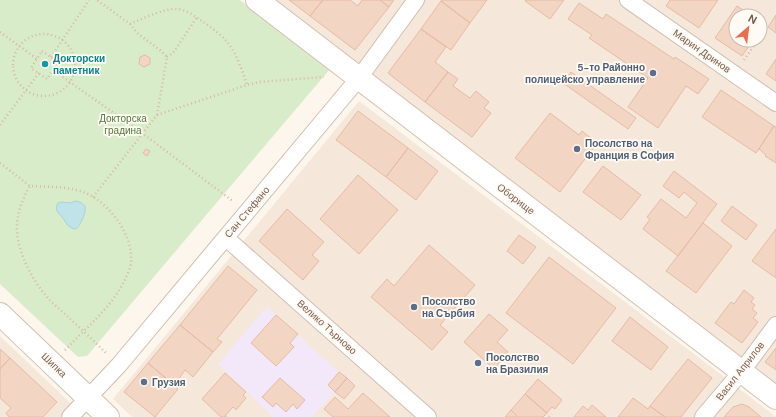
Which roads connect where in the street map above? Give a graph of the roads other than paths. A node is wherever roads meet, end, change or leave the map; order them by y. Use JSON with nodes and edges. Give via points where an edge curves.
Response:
{"nodes":[{"id":1,"x":257,"y":0,"type":"edge"},
{"id":2,"x":416,"y":0,"type":"edge"},
{"id":3,"x":628,"y":0,"type":"edge"},
{"id":4,"x":359,"y":78,"type":"junction"},
{"id":5,"x":776,"y":103,"type":"edge"},
{"id":6,"x":226,"y":238,"type":"junction"},
{"id":7,"x":0,"y":314,"type":"edge"},
{"id":8,"x":776,"y":324,"type":"edge"},
{"id":9,"x":742,"y":371,"type":"junction"},
{"id":10,"x":88,"y":398,"type":"junction"},
{"id":11,"x":776,"y":398,"type":"edge"},
{"id":12,"x":70,"y":417,"type":"edge"},
{"id":13,"x":108,"y":417,"type":"edge"},
{"id":14,"x":428,"y":417,"type":"edge"},
{"id":15,"x":703,"y":417,"type":"edge"}],
"edges":[{"from":1,"to":4,"type":"street","name":"Оборище"},
{"from":2,"to":4,"type":"street","name":"Сан Стефано"},
{"from":3,"to":5,"type":"street","name":"Марин Дринов"},
{"from":4,"to":6,"type":"street","name":"Сан Стефано"},
{"from":4,"to":9,"type":"street","name":"Оборище"},
{"from":6,"to":10,"type":"street","name":"Сан Стефано","via":[[120,365]]},
{"from":6,"to":14,"type":"street","name":"Велико Търново"},
{"from":7,"to":10,"type":"street","name":"Шипка"},
{"from":8,"to":9,"type":"street","name":"Васил Априлов"},
{"from":9,"to":11,"type":"street","name":"Оборище"},
{"from":9,"to":15,"type":"street","name":"Васил Априлов"},
{"from":10,"to":12,"type":"street","name":"Сан Стефано"},
{"from":10,"to":13,"type":"street","name":"Шипка"}]}
